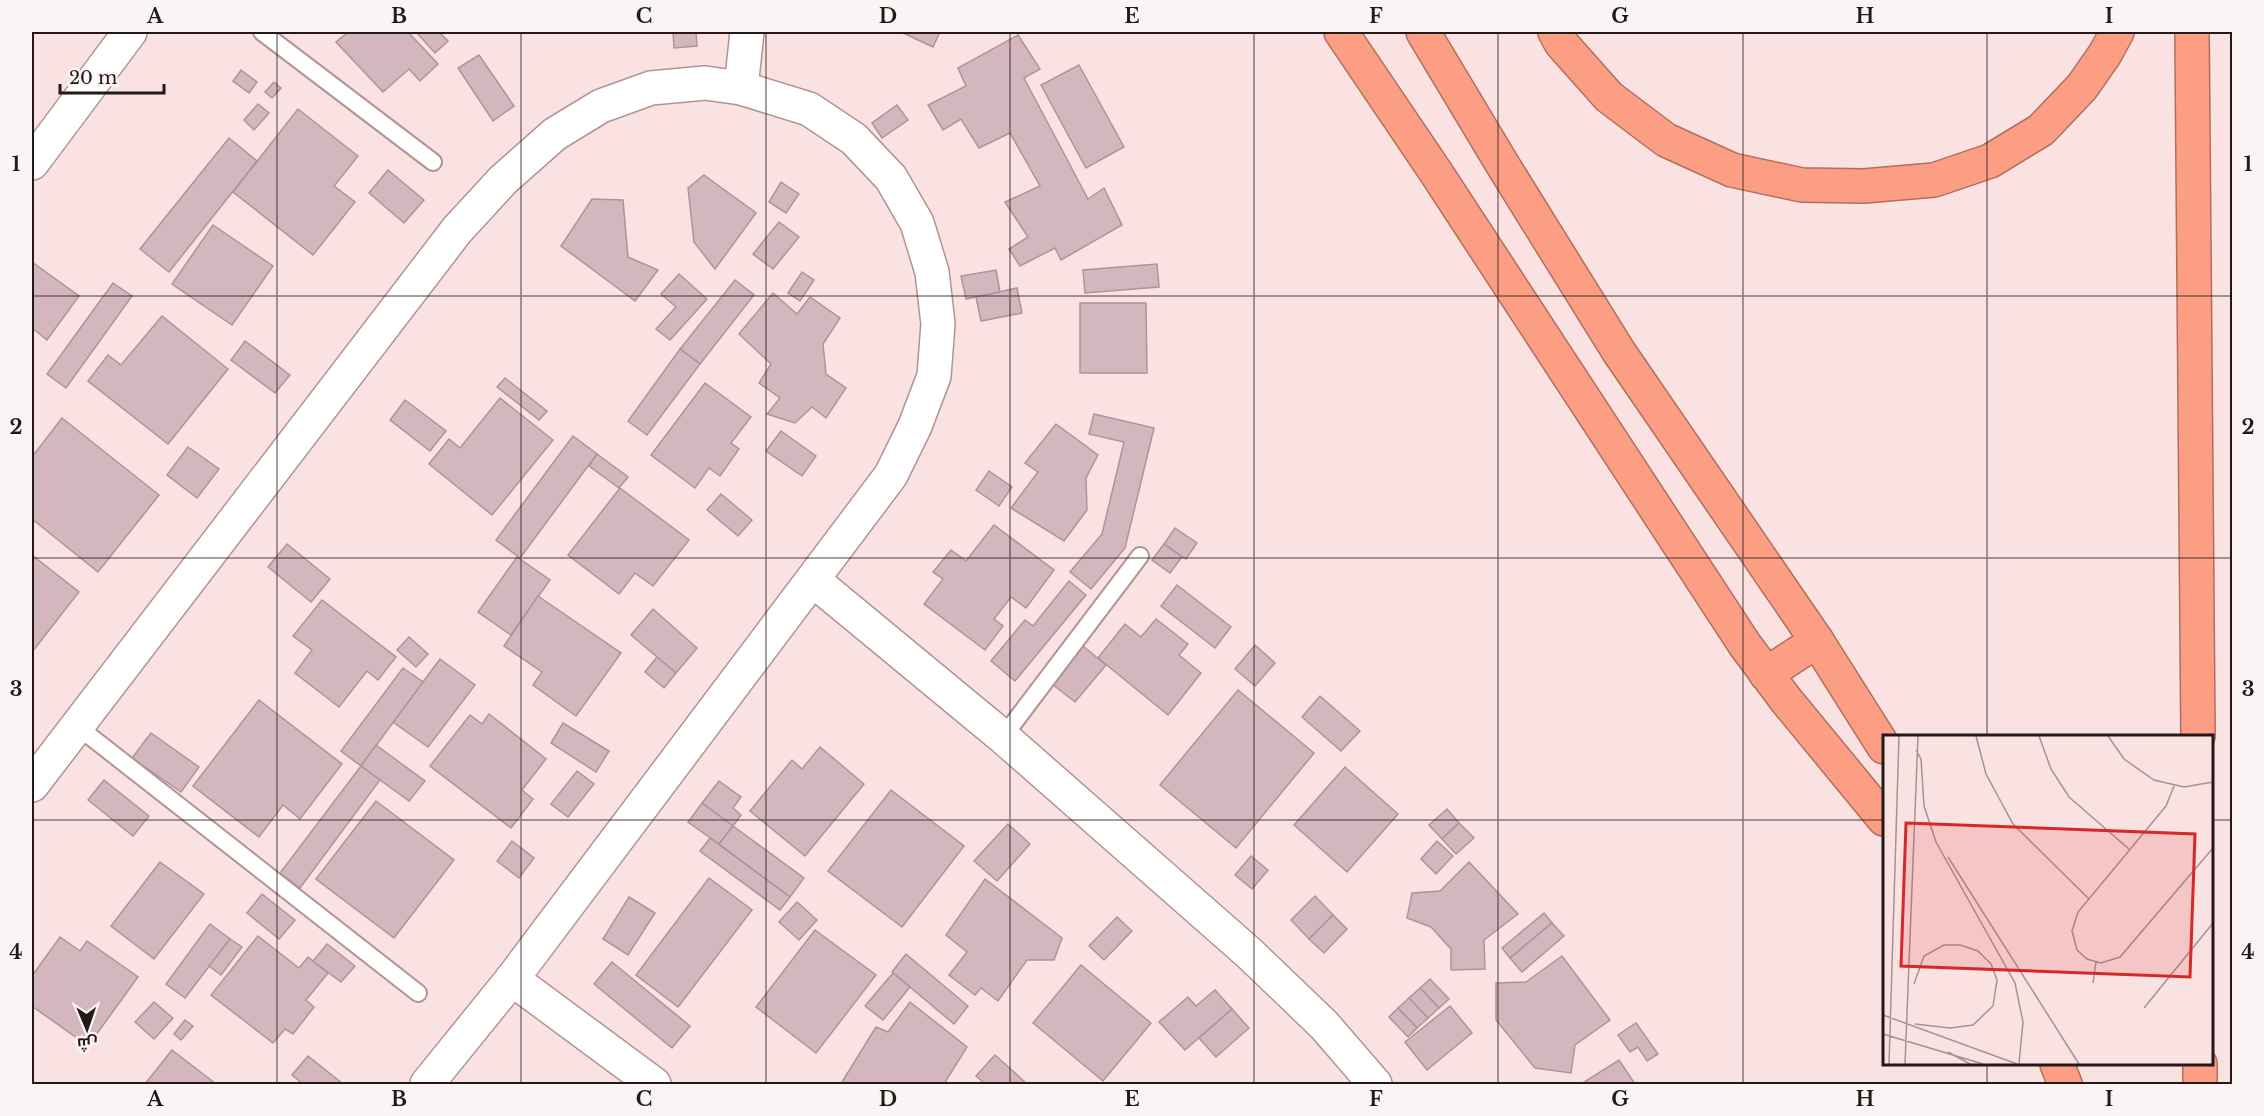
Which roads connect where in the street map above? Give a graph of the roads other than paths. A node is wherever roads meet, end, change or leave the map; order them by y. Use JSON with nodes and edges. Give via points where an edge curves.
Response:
{"nodes":[{"id":1,"x":130,"y":32,"type":"edge"},
{"id":2,"x":262,"y":32,"type":"edge"},
{"id":3,"x":747,"y":32,"type":"edge"},
{"id":4,"x":1341,"y":32,"type":"edge"},
{"id":5,"x":1423,"y":32,"type":"edge"},
{"id":6,"x":1555,"y":32,"type":"edge"},
{"id":7,"x":2117,"y":32,"type":"edge"},
{"id":8,"x":2192,"y":32,"type":"edge"},
{"id":9,"x":741,"y":88,"type":"junction"},
{"id":10,"x":433,"y":162,"type":"dead end"},
{"id":11,"x":32,"y":163,"type":"edge"},
{"id":12,"x":1140,"y":556,"type":"dead end"},
{"id":13,"x":813,"y":580,"type":"junction"},
{"id":14,"x":1817,"y":640,"type":"junction"},
{"id":15,"x":1766,"y":674,"type":"junction"},
{"id":16,"x":77,"y":726,"type":"junction"},
{"id":17,"x":2198,"y":735,"type":"edge"},
{"id":18,"x":1003,"y":737,"type":"junction"},
{"id":19,"x":1883,"y":745,"type":"edge"},
{"id":20,"x":32,"y":786,"type":"edge"},
{"id":21,"x":1883,"y":818,"type":"edge"},
{"id":22,"x":512,"y":979,"type":"junction"},
{"id":23,"x":418,"y":993,"type":"dead end"},
{"id":24,"x":2057,"y":1065,"type":"edge"},
{"id":25,"x":2200,"y":1065,"type":"edge"},
{"id":26,"x":428,"y":1084,"type":"edge"},
{"id":27,"x":654,"y":1084,"type":"edge"},
{"id":28,"x":1375,"y":1084,"type":"edge"},
{"id":29,"x":2065,"y":1084,"type":"edge"},
{"id":30,"x":2200,"y":1084,"type":"edge"}],
"edges":[{"from":1,"to":11,"type":"street"},
{"from":2,"to":10,"type":"lane"},
{"from":3,"to":9,"type":"street"},
{"from":4,"to":15,"type":"highway"},
{"from":5,"to":14,"type":"highway","via":[[1618,352]]},
{"from":6,"to":7,"type":"highway","via":[[1609,97],[1666,140],[1732,170],[1802,185],[1864,186],[1934,180],[1990,161],[2041,130],[2082,87]]},
{"from":8,"to":17,"type":"highway"},
{"from":9,"to":13,"type":"street","via":[[809,109],[854,139],[891,178],[916,223],[932,272],[938,324],[934,376],[915,426],[891,475]]},
{"from":9,"to":16,"type":"street","via":[[705,83],[651,88],[601,106],[555,134],[503,180],[414,284]]},
{"from":12,"to":18,"type":"lane"},
{"from":13,"to":18,"type":"street"},
{"from":13,"to":22,"type":"street"},
{"from":14,"to":15,"type":"highway"},
{"from":14,"to":19,"type":"highway"},
{"from":15,"to":21,"type":"highway"},
{"from":16,"to":20,"type":"street"},
{"from":16,"to":23,"type":"lane"},
{"from":18,"to":28,"type":"street","via":[[1249,953],[1324,1025]]},
{"from":22,"to":26,"type":"street"},
{"from":22,"to":27,"type":"street"},
{"from":24,"to":29,"type":"highway"},
{"from":25,"to":30,"type":"highway"}]}
